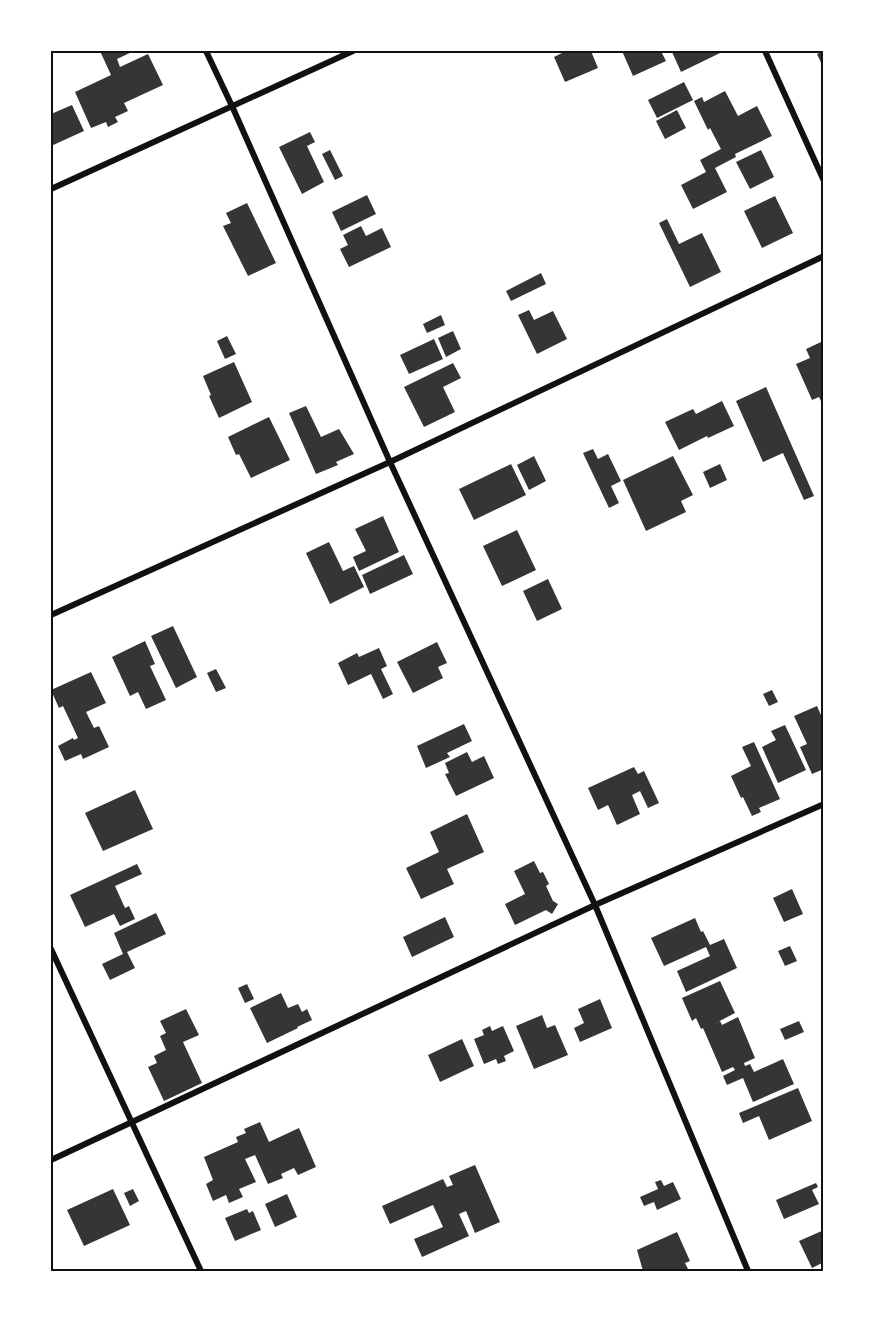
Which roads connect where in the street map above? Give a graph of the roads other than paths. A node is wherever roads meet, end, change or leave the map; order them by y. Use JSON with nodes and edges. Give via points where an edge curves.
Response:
{"nodes":[{"id":1,"x":206,"y":51,"type":"edge"},
{"id":2,"x":353,"y":51,"type":"edge"},
{"id":3,"x":765,"y":51,"type":"edge"},
{"id":4,"x":232,"y":106,"type":"junction"},
{"id":5,"x":824,"y":181,"type":"edge"},
{"id":6,"x":51,"y":189,"type":"edge"},
{"id":7,"x":824,"y":256,"type":"edge"},
{"id":8,"x":390,"y":462,"type":"junction"},
{"id":9,"x":51,"y":615,"type":"edge"},
{"id":10,"x":824,"y":804,"type":"edge"},
{"id":11,"x":594,"y":905,"type":"junction"},
{"id":12,"x":51,"y":949,"type":"edge"},
{"id":13,"x":132,"y":1122,"type":"junction"},
{"id":14,"x":51,"y":1160,"type":"edge"},
{"id":15,"x":201,"y":1271,"type":"edge"},
{"id":16,"x":748,"y":1271,"type":"edge"}],
"edges":[{"from":1,"to":4,"type":"street"},
{"from":2,"to":4,"type":"street"},
{"from":3,"to":5,"type":"street"},
{"from":4,"to":6,"type":"street"},
{"from":4,"to":8,"type":"street"},
{"from":7,"to":8,"type":"street"},
{"from":8,"to":9,"type":"street"},
{"from":8,"to":11,"type":"street"},
{"from":10,"to":11,"type":"street"},
{"from":11,"to":13,"type":"street"},
{"from":11,"to":16,"type":"street"},
{"from":12,"to":13,"type":"street"},
{"from":13,"to":14,"type":"street"},
{"from":13,"to":15,"type":"street"}]}
